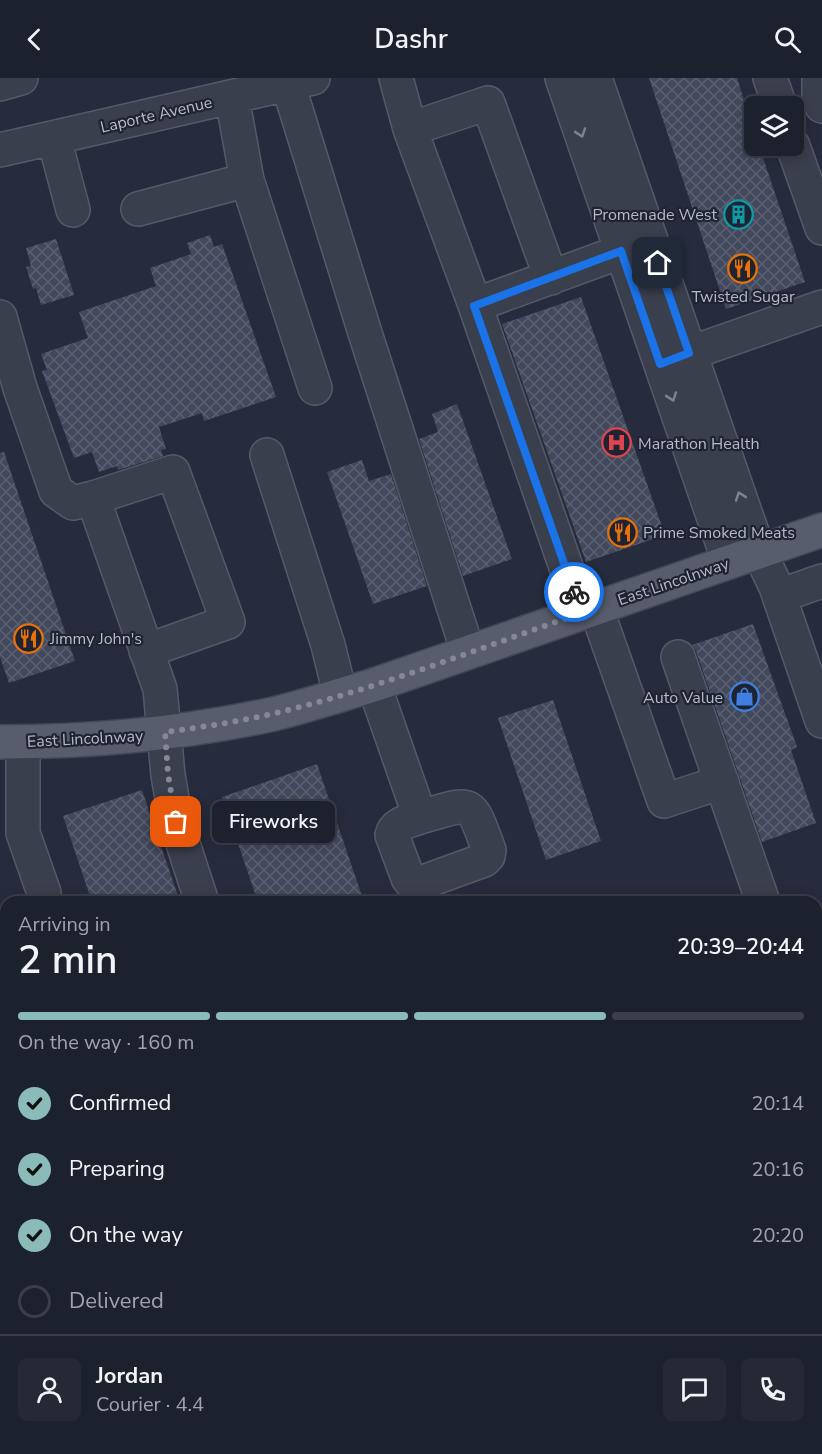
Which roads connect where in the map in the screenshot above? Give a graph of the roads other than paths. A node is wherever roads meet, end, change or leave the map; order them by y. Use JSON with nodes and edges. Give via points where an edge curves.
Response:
{"nodes":[{"id":1,"x":21,"y":78,"type":"edge"},
{"id":2,"x":396,"y":78,"type":"edge"},
{"id":3,"x":562,"y":78,"type":"edge"},
{"id":4,"x":595,"y":78,"type":"edge"},
{"id":5,"x":770,"y":78,"type":"edge"},
{"id":6,"x":819,"y":78,"type":"edge"},
{"id":7,"x":300,"y":81,"type":"edge"},
{"id":8,"x":0,"y":84,"type":"edge"},
{"id":9,"x":776,"y":96,"type":"edge"},
{"id":10,"x":232,"y":97,"type":"junction"},
{"id":11,"x":822,"y":106,"type":"edge"},
{"id":12,"x":410,"y":129,"type":"junction"},
{"id":13,"x":54,"y":138,"type":"junction"},
{"id":14,"x":0,"y":150,"type":"edge"},
{"id":15,"x":797,"y":156,"type":"edge"},
{"id":16,"x":247,"y":180,"type":"junction"},
{"id":17,"x":138,"y":209,"type":"dead end"},
{"id":18,"x":73,"y":210,"type":"dead end"},
{"id":19,"x":822,"y":228,"type":"edge"},
{"id":20,"x":636,"y":246,"type":"junction"},
{"id":21,"x":551,"y":278,"type":"junction"},
{"id":22,"x":474,"y":306,"type":"junction"},
{"id":23,"x":822,"y":307,"type":"edge"},
{"id":24,"x":0,"y":317,"type":"edge"},
{"id":25,"x":675,"y":358,"type":"junction"},
{"id":26,"x":315,"y":388,"type":"dead end"},
{"id":27,"x":267,"y":455,"type":"dead end"},
{"id":28,"x":93,"y":498,"type":"junction"},
{"id":29,"x":822,"y":530,"type":"edge"},
{"id":30,"x":759,"y":551,"type":"junction"},
{"id":31,"x":729,"y":562,"type":"junction"},
{"id":32,"x":822,"y":581,"type":"edge"},
{"id":33,"x":779,"y":596,"type":"junction"},
{"id":34,"x":589,"y":610,"type":"junction"},
{"id":35,"x":146,"y":651,"type":"junction"},
{"id":36,"x":468,"y":652,"type":"junction"},
{"id":37,"x":678,"y":657,"type":"dead end"},
{"id":38,"x":374,"y":685,"type":"junction"},
{"id":39,"x":340,"y":694,"type":"junction"},
{"id":40,"x":822,"y":720,"type":"edge"},
{"id":41,"x":165,"y":732,"type":"junction"},
{"id":42,"x":12,"y":742,"type":"edge"},
{"id":43,"x":722,"y":782,"type":"junction"},
{"id":44,"x":420,"y":817,"type":"dead end"},
{"id":45,"x":44,"y":893,"type":"dead end"},
{"id":46,"x":200,"y":896,"type":"edge"},
{"id":47,"x":761,"y":896,"type":"edge"}],
"edges":[{"from":1,"to":8,"type":"street"},
{"from":2,"to":12,"type":"street"},
{"from":3,"to":20,"type":"street","one_way":true},
{"from":4,"to":20,"type":"street"},
{"from":5,"to":9,"type":"street"},
{"from":6,"to":11,"type":"street"},
{"from":7,"to":10,"type":"street","name":"Laporte Avenue"},
{"from":7,"to":36,"type":"street","via":[[369,344]]},
{"from":10,"to":13,"type":"street","name":"Laporte Avenue"},
{"from":10,"to":16,"type":"street"},
{"from":12,"to":21,"type":"street","via":[[488,103]]},
{"from":12,"to":22,"type":"street"},
{"from":13,"to":14,"type":"street","name":"Laporte Avenue"},
{"from":13,"to":18,"type":"street"},
{"from":15,"to":19,"type":"street"},
{"from":16,"to":17,"type":"street"},
{"from":16,"to":26,"type":"street"},
{"from":20,"to":21,"type":"street"},
{"from":20,"to":25,"type":"street"},
{"from":21,"to":22,"type":"street"},
{"from":22,"to":34,"type":"street"},
{"from":23,"to":25,"type":"street"},
{"from":24,"to":28,"type":"street","via":[[56,490],[73,503]]},
{"from":30,"to":25,"type":"street","one_way":true},
{"from":25,"to":31,"type":"street","one_way":true},
{"from":27,"to":39,"type":"street"},
{"from":28,"to":35,"type":"street"},
{"from":28,"to":35,"type":"street","via":[[173,472],[228,622]]},
{"from":29,"to":30,"type":"main road","name":"East Lincolnway"},
{"from":30,"to":31,"type":"main road","name":"East Lincolnway"},
{"from":30,"to":33,"type":"street"},
{"from":31,"to":34,"type":"main road","name":"East Lincolnway"},
{"from":32,"to":33,"type":"street"},
{"from":33,"to":40,"type":"street"},
{"from":34,"to":36,"type":"main road","name":"East Lincolnway"},
{"from":34,"to":43,"type":"street","via":[[664,801]]},
{"from":35,"to":41,"type":"street","via":[[160,689]]},
{"from":36,"to":38,"type":"main road","name":"East Lincolnway"},
{"from":37,"to":43,"type":"street"},
{"from":38,"to":39,"type":"main road","name":"East Lincolnway"},
{"from":38,"to":44,"type":"street"},
{"from":39,"to":41,"type":"main road","name":"East Lincolnway","via":[[271,714]]},
{"from":41,"to":42,"type":"main road","name":"East Lincolnway","via":[[59,742]]},
{"from":41,"to":46,"type":"street","via":[[176,822]]},
{"from":42,"to":45,"type":"street","via":[[23,833]]},
{"from":43,"to":47,"type":"street"}]}
